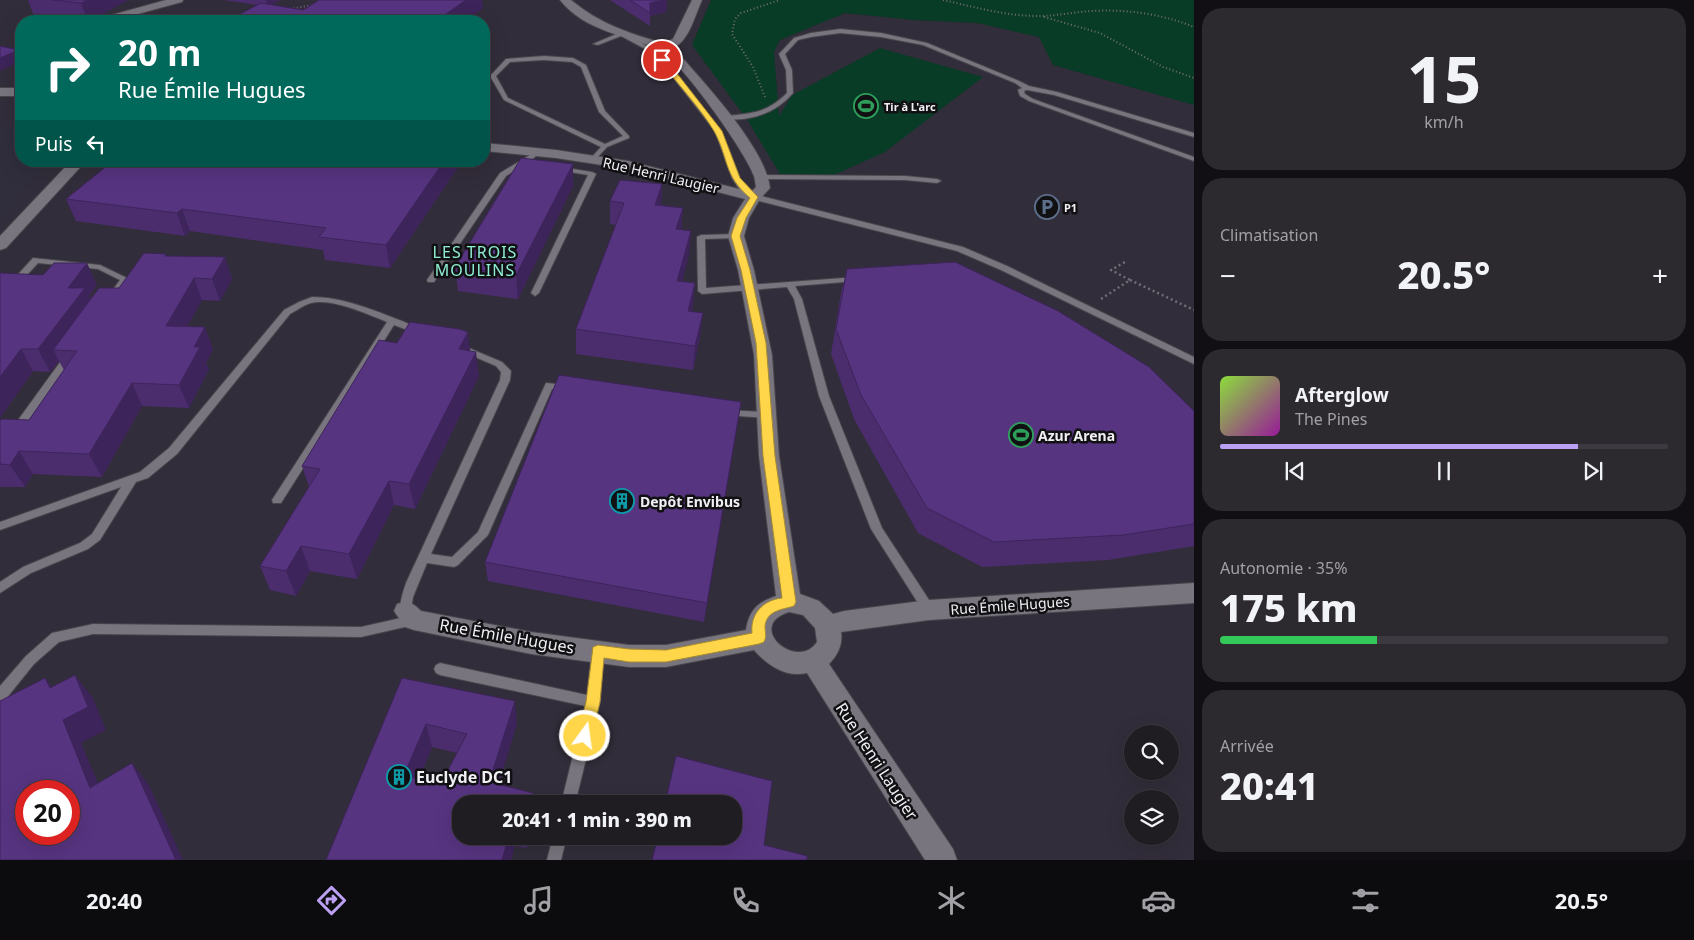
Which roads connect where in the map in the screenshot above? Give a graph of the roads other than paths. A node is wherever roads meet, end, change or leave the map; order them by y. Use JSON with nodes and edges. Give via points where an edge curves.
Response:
{"nodes":[{"id":1,"x":178,"y":0,"type":"edge"},
{"id":2,"x":565,"y":0,"type":"edge"},
{"id":3,"x":697,"y":0,"type":"edge"},
{"id":4,"x":123,"y":15,"type":"edge"},
{"id":5,"x":622,"y":34,"type":"junction"},
{"id":6,"x":596,"y":44,"type":"dead end"},
{"id":7,"x":663,"y":47,"type":"junction"},
{"id":8,"x":1027,"y":88,"type":"junction"},
{"id":9,"x":0,"y":92,"type":"edge"},
{"id":10,"x":15,"y":92,"type":"edge"},
{"id":11,"x":726,"y":118,"type":"junction"},
{"id":12,"x":1194,"y":134,"type":"edge"},
{"id":13,"x":605,"y":146,"type":"junction"},
{"id":14,"x":490,"y":148,"type":"edge"},
{"id":15,"x":535,"y":151,"type":"junction"},
{"id":16,"x":593,"y":159,"type":"junction"},
{"id":17,"x":1194,"y":159,"type":"edge"},
{"id":18,"x":520,"y":163,"type":"junction"},
{"id":19,"x":538,"y":166,"type":"edge"},
{"id":20,"x":73,"y":167,"type":"edge"},
{"id":21,"x":547,"y":167,"type":"edge"},
{"id":22,"x":762,"y":177,"type":"junction"},
{"id":23,"x":937,"y":181,"type":"dead end"},
{"id":24,"x":754,"y":197,"type":"junction"},
{"id":25,"x":736,"y":236,"type":"junction"},
{"id":26,"x":0,"y":245,"type":"edge"},
{"id":27,"x":868,"y":278,"type":"edge"},
{"id":28,"x":431,"y":280,"type":"dead end"},
{"id":29,"x":790,"y":285,"type":"junction"},
{"id":30,"x":750,"y":288,"type":"junction"},
{"id":31,"x":535,"y":293,"type":"dead end"},
{"id":32,"x":0,"y":299,"type":"edge"},
{"id":33,"x":102,"y":310,"type":"edge"},
{"id":34,"x":392,"y":321,"type":"junction"},
{"id":35,"x":426,"y":334,"type":"edge"},
{"id":36,"x":452,"y":344,"type":"edge"},
{"id":37,"x":74,"y":350,"type":"edge"},
{"id":38,"x":1194,"y":361,"type":"edge"},
{"id":39,"x":578,"y":390,"type":"edge"},
{"id":40,"x":713,"y":411,"type":"edge"},
{"id":41,"x":766,"y":415,"type":"junction"},
{"id":42,"x":11,"y":437,"type":"edge"},
{"id":43,"x":132,"y":479,"type":"junction"},
{"id":44,"x":277,"y":500,"type":"dead end"},
{"id":45,"x":0,"y":526,"type":"edge"},
{"id":46,"x":423,"y":558,"type":"junction"},
{"id":47,"x":0,"y":588,"type":"edge"},
{"id":48,"x":1194,"y":593,"type":"edge"},
{"id":49,"x":789,"y":602,"type":"junction"},
{"id":50,"x":929,"y":610,"type":"junction"},
{"id":51,"x":410,"y":615,"type":"junction"},
{"id":52,"x":828,"y":626,"type":"junction"},
{"id":53,"x":759,"y":638,"type":"junction"},
{"id":54,"x":598,"y":651,"type":"junction"},
{"id":55,"x":813,"y":661,"type":"junction"},
{"id":56,"x":440,"y":669,"type":"dead end"},
{"id":57,"x":0,"y":696,"type":"edge"},
{"id":58,"x":593,"y":702,"type":"junction"},
{"id":59,"x":570,"y":795,"type":"edge"},
{"id":60,"x":558,"y":845,"type":"edge"},
{"id":61,"x":554,"y":860,"type":"edge"},
{"id":62,"x":942,"y":860,"type":"edge"}],
"edges":[{"from":1,"to":4,"type":"street"},
{"from":2,"to":5,"type":"street","via":[[585,17]]},
{"from":3,"to":7,"type":"street","via":[[678,40]]},
{"from":5,"to":6,"type":"lane"},
{"from":5,"to":7,"type":"street"},
{"from":5,"to":24,"type":"lane","via":[[653,51],[662,60],[718,131],[736,178]]},
{"from":7,"to":11,"type":"street","via":[[676,57]]},
{"from":8,"to":11,"type":"lane","via":[[925,44],[840,31],[796,39],[782,54],[789,70],[790,93],[770,111]]},
{"from":8,"to":12,"type":"lane","via":[[1055,93]]},
{"from":8,"to":17,"type":"lane","via":[[1021,90],[1022,95],[1031,100]]},
{"from":9,"to":10,"type":"street"},
{"from":11,"to":22,"type":"street"},
{"from":13,"to":13,"type":"lane","via":[[506,99],[493,76],[508,60],[573,60],[584,66],[602,112],[627,137]]},
{"from":13,"to":16,"type":"lane"},
{"from":14,"to":15,"type":"street","name":"Rue Henri Laugier"},
{"from":15,"to":16,"type":"street","name":"Rue Henri Laugier"},
{"from":15,"to":18,"type":"lane","via":[[533,156]]},
{"from":16,"to":24,"type":"street","name":"Rue Henri Laugier"},
{"from":18,"to":19,"type":"lane"},
{"from":18,"to":28,"type":"lane","via":[[503,175]]},
{"from":20,"to":26,"type":"street"},
{"from":21,"to":31,"type":"lane","via":[[592,174]]},
{"from":22,"to":23,"type":"lane"},
{"from":22,"to":24,"type":"street","via":[[763,188]]},
{"from":24,"to":25,"type":"street","via":[[741,218]]},
{"from":24,"to":38,"type":"lane","via":[[960,249]]},
{"from":25,"to":30,"type":"street"},
{"from":25,"to":30,"type":"lane","via":[[701,237],[702,291]]},
{"from":27,"to":29,"type":"lane"},
{"from":29,"to":30,"type":"lane"},
{"from":29,"to":50,"type":"lane","via":[[798,299],[824,396],[877,529]]},
{"from":30,"to":41,"type":"street","via":[[763,355]]},
{"from":32,"to":33,"type":"lane","via":[[36,260],[100,267],[125,279]]},
{"from":34,"to":35,"type":"lane"},
{"from":34,"to":43,"type":"lane","via":[[328,300],[312,300],[287,312],[173,451],[156,468]]},
{"from":34,"to":44,"type":"lane"},
{"from":36,"to":46,"type":"lane","via":[[499,364],[506,371],[505,380]]},
{"from":37,"to":42,"type":"lane"},
{"from":39,"to":46,"type":"lane","via":[[549,385],[482,535],[454,562]]},
{"from":40,"to":41,"type":"lane"},
{"from":41,"to":49,"type":"street"},
{"from":43,"to":45,"type":"lane"},
{"from":43,"to":47,"type":"lane","via":[[96,537],[84,546],[27,570]]},
{"from":46,"to":51,"type":"lane","via":[[407,597]]},
{"from":48,"to":50,"type":"street","name":"Rue Émile Hugues"},
{"from":49,"to":52,"type":"street","via":[[812,609]]},
{"from":49,"to":53,"type":"street","via":[[777,604],[764,613],[758,627]]},
{"from":50,"to":52,"type":"street","name":"Rue Émile Hugues"},
{"from":51,"to":54,"type":"street","name":"Rue Émile Hugues","via":[[531,643]]},
{"from":51,"to":57,"type":"lane","via":[[361,632],[93,629],[56,638],[30,660]]},
{"from":52,"to":55,"type":"street","via":[[829,647]]},
{"from":53,"to":54,"type":"street","name":"Rue Émile Hugues","via":[[666,656],[629,656]]},
{"from":53,"to":55,"type":"street","via":[[775,656],[788,662]]},
{"from":54,"to":58,"type":"lane"},
{"from":55,"to":62,"type":"street","name":"Rue Henri Laugier"},
{"from":56,"to":58,"type":"lane"},
{"from":58,"to":59,"type":"lane"},
{"from":60,"to":61,"type":"lane"}]}
